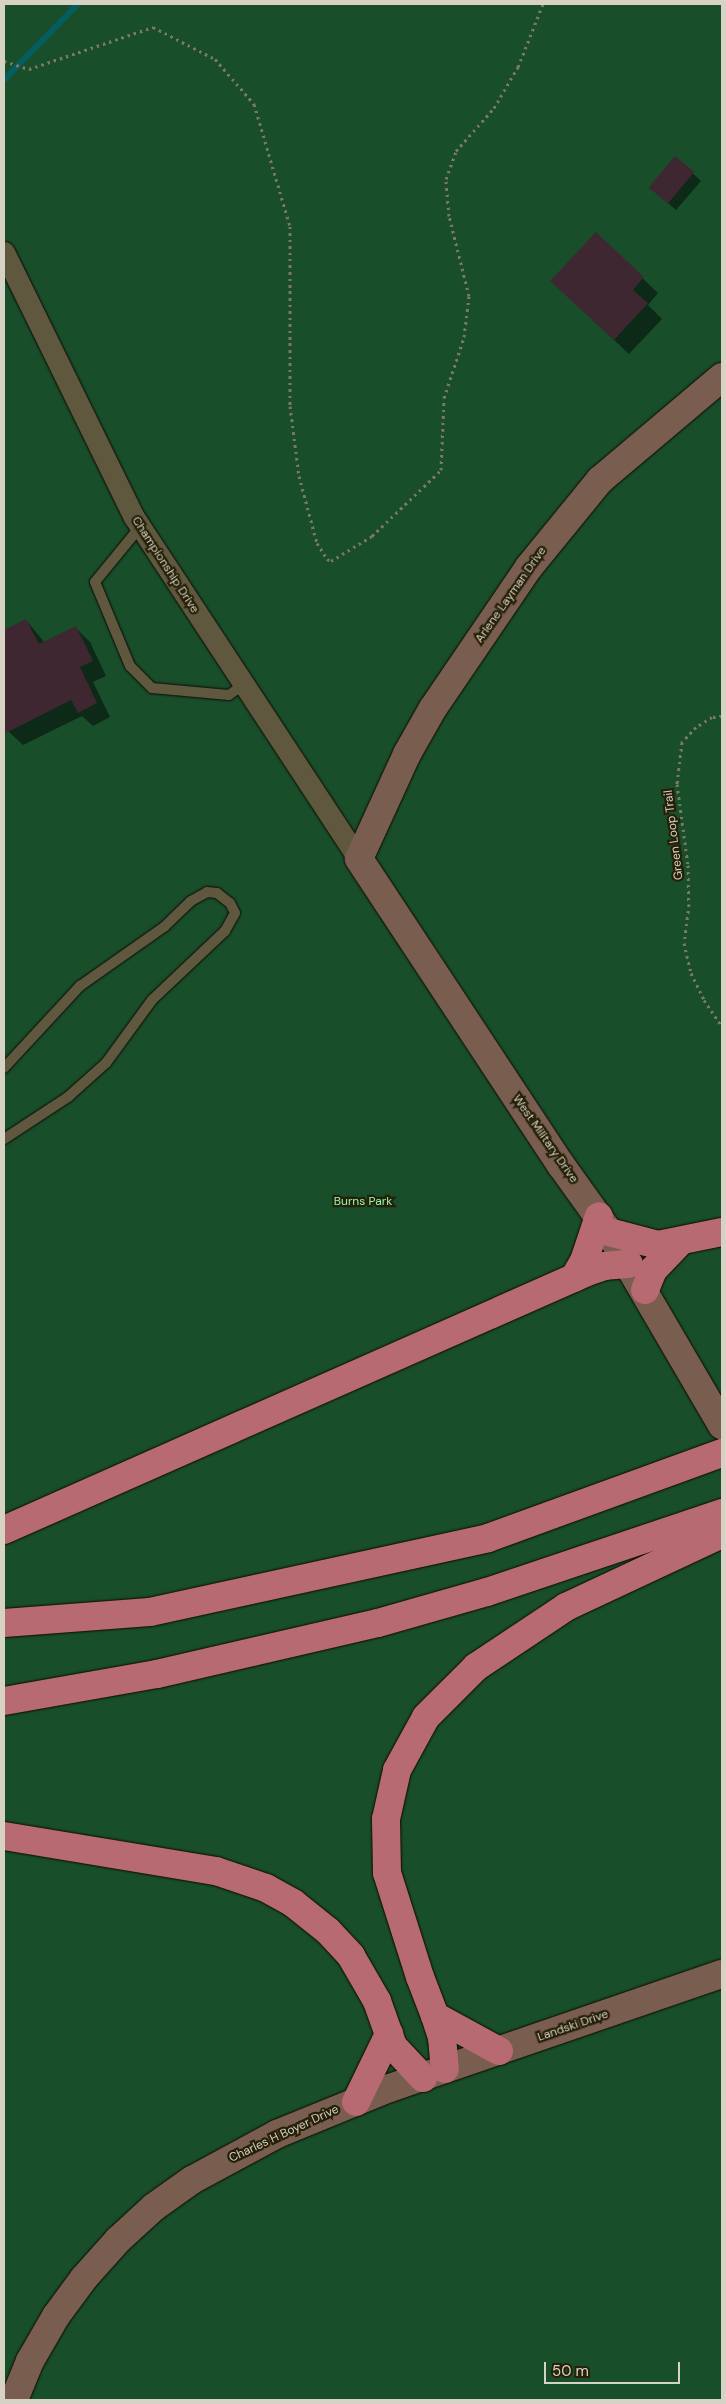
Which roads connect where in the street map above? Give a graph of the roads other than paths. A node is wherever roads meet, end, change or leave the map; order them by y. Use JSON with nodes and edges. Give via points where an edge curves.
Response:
{"nodes":[{"id":1,"x":4,"y":252,"type":"edge"},
{"id":2,"x":722,"y":377,"type":"edge"},
{"id":3,"x":140,"y":527,"type":"junction"},
{"id":4,"x":243,"y":685,"type":"junction"},
{"id":5,"x":359,"y":859,"type":"junction"},
{"id":6,"x":4,"y":1068,"type":"edge"},
{"id":7,"x":4,"y":1139,"type":"edge"},
{"id":8,"x":604,"y":1224,"type":"junction"},
{"id":9,"x":722,"y":1232,"type":"edge"},
{"id":10,"x":679,"y":1243,"type":"junction"},
{"id":11,"x":629,"y":1264,"type":"junction"},
{"id":12,"x":574,"y":1278,"type":"junction"},
{"id":13,"x":645,"y":1290,"type":"junction"},
{"id":14,"x":722,"y":1425,"type":"edge"},
{"id":15,"x":722,"y":1453,"type":"edge"},
{"id":16,"x":722,"y":1514,"type":"edge"},
{"id":17,"x":4,"y":1530,"type":"edge"},
{"id":18,"x":722,"y":1534,"type":"edge"},
{"id":19,"x":4,"y":1622,"type":"edge"},
{"id":20,"x":4,"y":1701,"type":"edge"},
{"id":21,"x":4,"y":1836,"type":"edge"},
{"id":22,"x":722,"y":1974,"type":"edge"},
{"id":23,"x":434,"y":2016,"type":"junction"},
{"id":24,"x":389,"y":2034,"type":"junction"},
{"id":25,"x":499,"y":2051,"type":"junction"},
{"id":26,"x":434,"y":2074,"type":"junction"},
{"id":27,"x":356,"y":2102,"type":"junction"},
{"id":28,"x":14,"y":2400,"type":"edge"}],
"edges":[{"from":1,"to":3,"type":"street","name":"Championship Drive"},
{"from":2,"to":5,"type":"street","name":"Arlene Layman Drive","via":[[600,480],[529,567],[433,708],[407,754]]},
{"from":3,"to":4,"type":"street","name":"Championship Drive"},
{"from":3,"to":4,"type":"lane","via":[[95,582],[130,666],[152,688],[229,695]]},
{"from":4,"to":5,"type":"street","name":"Championship Drive"},
{"from":5,"to":8,"type":"street","name":"West Military Drive","via":[[555,1157]]},
{"from":6,"to":7,"type":"lane","via":[[80,986],[164,927],[198,896],[217,893],[230,903],[234,913],[225,931],[152,1000],[106,1063],[68,1097]]},
{"from":8,"to":10,"type":"highway","via":[[658,1245]]},
{"from":8,"to":11,"type":"street","name":"West Military Drive"},
{"from":8,"to":12,"type":"highway"},
{"from":9,"to":10,"type":"highway"},
{"from":10,"to":13,"type":"highway","via":[[653,1270]]},
{"from":11,"to":12,"type":"highway","via":[[604,1266]]},
{"from":11,"to":13,"type":"street","name":"West Military Drive"},
{"from":12,"to":17,"type":"highway"},
{"from":13,"to":14,"type":"street","name":"West Military Drive"},
{"from":15,"to":19,"type":"highway","via":[[470,1542],[150,1612]]},
{"from":16,"to":20,"type":"highway","via":[[487,1592],[378,1623],[157,1674]]},
{"from":18,"to":23,"type":"highway","via":[[566,1607],[484,1661],[450,1689],[410,1741],[390,1792],[386,1819],[387,1865],[394,1902]]},
{"from":21,"to":24,"type":"highway","via":[[216,1870],[266,1888],[314,1918],[351,1956],[370,1986]]},
{"from":22,"to":25,"type":"street","name":"Landski Drive"},
{"from":23,"to":25,"type":"highway"},
{"from":23,"to":26,"type":"highway","via":[[442,2037]]},
{"from":24,"to":26,"type":"highway","via":[[399,2055]]},
{"from":24,"to":27,"type":"highway"},
{"from":25,"to":26,"type":"street","name":"Landski Drive"},
{"from":26,"to":27,"type":"street","name":"Charles H Boyer Drive"},
{"from":27,"to":28,"type":"street","name":"Charles H Boyer Drive","via":[[239,2152],[154,2207],[112,2246],[56,2316],[30,2361]]}]}
